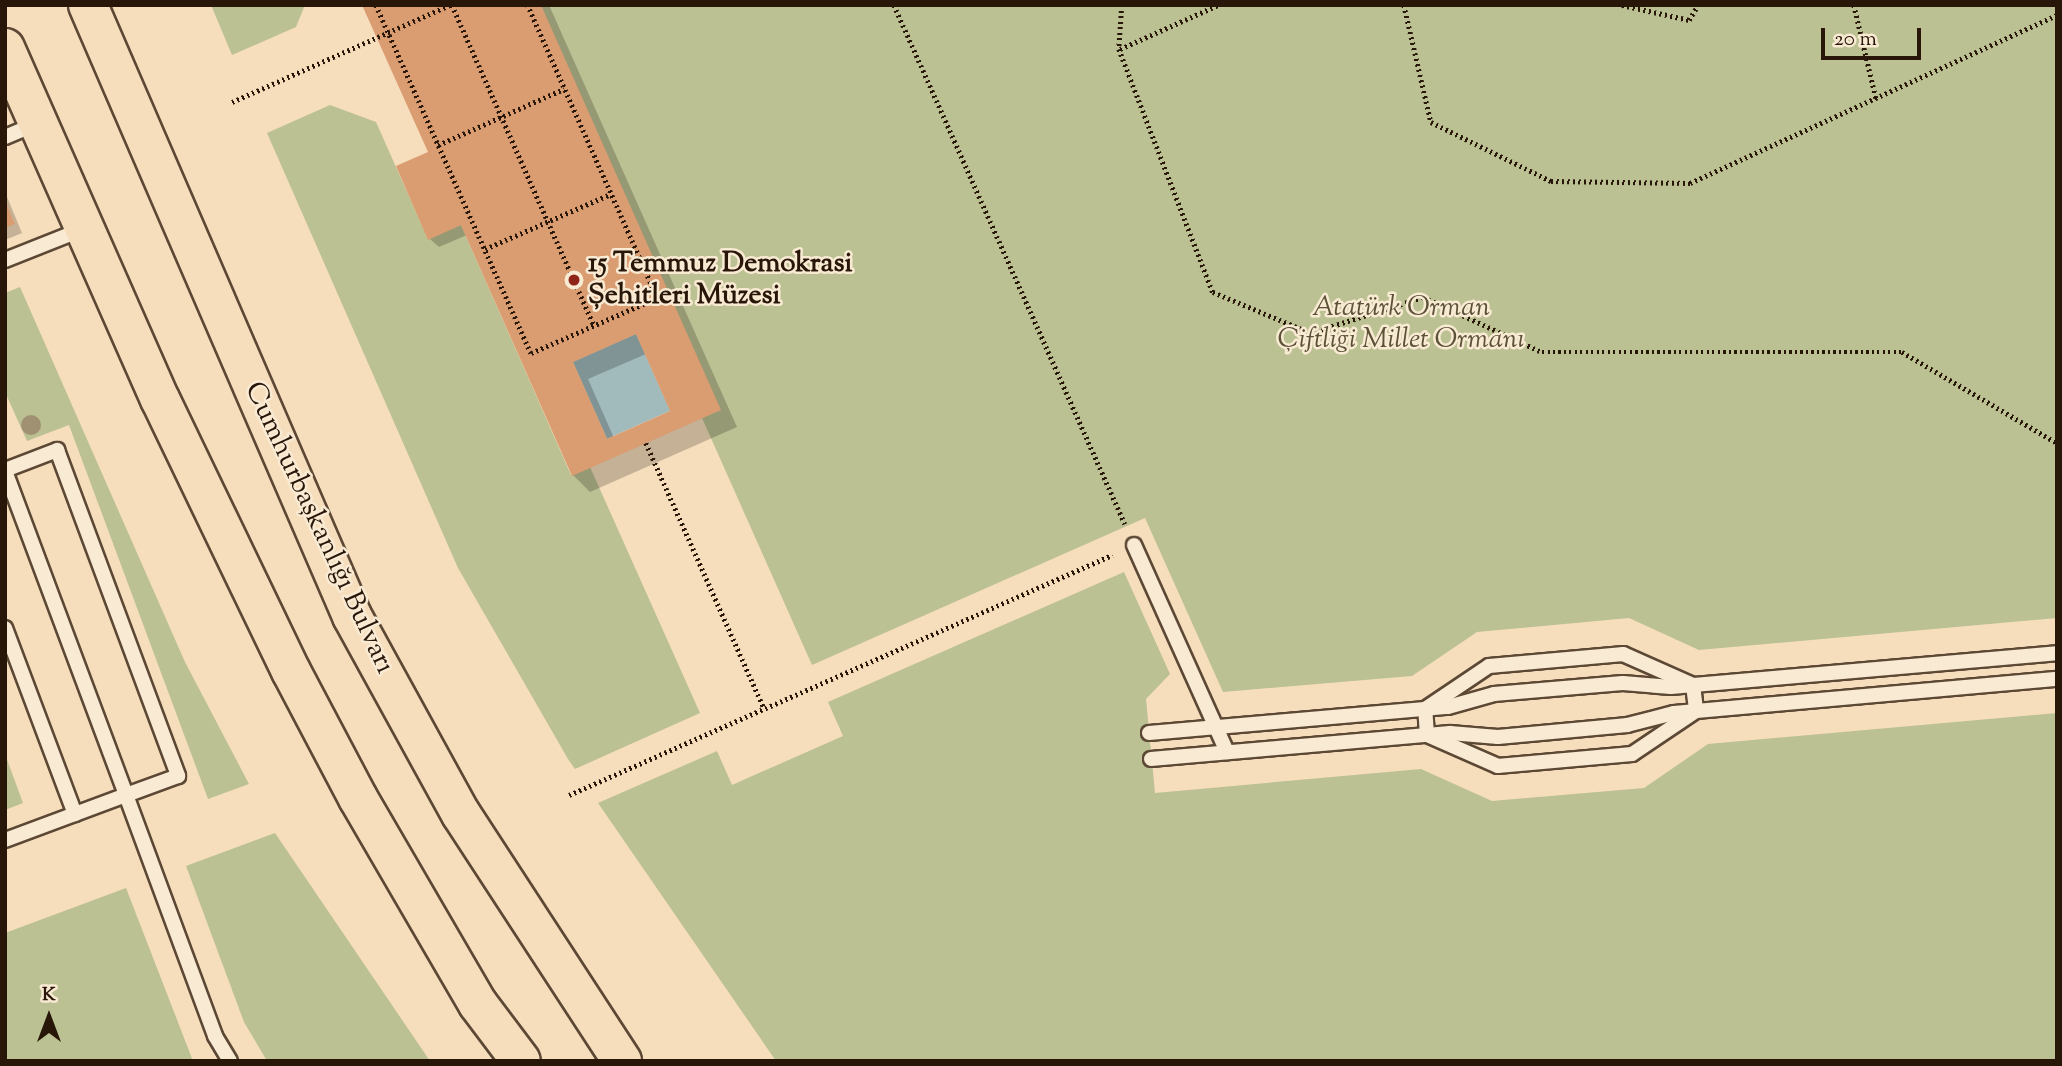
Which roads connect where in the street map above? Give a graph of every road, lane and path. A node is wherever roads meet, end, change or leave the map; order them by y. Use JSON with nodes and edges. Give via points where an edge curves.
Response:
{"nodes":[{"id":1,"x":88,"y":5,"type":"edge"},
{"id":2,"x":376,"y":5,"type":"edge"},
{"id":3,"x":451,"y":5,"type":"edge"},
{"id":4,"x":527,"y":5,"type":"edge"},
{"id":5,"x":894,"y":5,"type":"edge"},
{"id":6,"x":1122,"y":5,"type":"edge"},
{"id":7,"x":1218,"y":5,"type":"edge"},
{"id":8,"x":1404,"y":5,"type":"edge"},
{"id":9,"x":1622,"y":5,"type":"edge"},
{"id":10,"x":1698,"y":5,"type":"edge"},
{"id":11,"x":1854,"y":5,"type":"edge"},
{"id":12,"x":2057,"y":15,"type":"edge"},
{"id":13,"x":388,"y":33,"type":"junction"},
{"id":14,"x":5,"y":48,"type":"edge"},
{"id":15,"x":1119,"y":49,"type":"junction"},
{"id":16,"x":565,"y":89,"type":"junction"},
{"id":17,"x":1876,"y":98,"type":"junction"},
{"id":18,"x":232,"y":102,"type":"dead end"},
{"id":19,"x":502,"y":117,"type":"junction"},
{"id":20,"x":22,"y":130,"type":"edge"},
{"id":21,"x":438,"y":145,"type":"junction"},
{"id":22,"x":611,"y":194,"type":"junction"},
{"id":23,"x":548,"y":222,"type":"junction"},
{"id":24,"x":84,"y":228,"type":"junction"},
{"id":25,"x":485,"y":249,"type":"junction"},
{"id":26,"x":5,"y":260,"type":"edge"},
{"id":27,"x":594,"y":325,"type":"junction"},
{"id":28,"x":646,"y":443,"type":"dead end"},
{"id":29,"x":2057,"y":443,"type":"edge"},
{"id":30,"x":5,"y":471,"type":"edge"},
{"id":31,"x":1134,"y":545,"type":"junction"},
{"id":32,"x":5,"y":628,"type":"edge"},
{"id":33,"x":2057,"y":653,"type":"edge"},
{"id":34,"x":2057,"y":679,"type":"edge"},
{"id":35,"x":1693,"y":685,"type":"junction"},
{"id":36,"x":764,"y":708,"type":"junction"},
{"id":37,"x":1425,"y":709,"type":"junction"},
{"id":38,"x":1696,"y":711,"type":"junction"},
{"id":39,"x":1216,"y":727,"type":"junction"},
{"id":40,"x":1149,"y":733,"type":"dead end"},
{"id":41,"x":1427,"y":735,"type":"junction"},
{"id":42,"x":1227,"y":752,"type":"junction"},
{"id":43,"x":1151,"y":759,"type":"dead end"},
{"id":44,"x":126,"y":795,"type":"junction"},
{"id":45,"x":569,"y":795,"type":"dead end"},
{"id":46,"x":75,"y":814,"type":"junction"},
{"id":47,"x":5,"y":840,"type":"edge"},
{"id":48,"x":478,"y":1004,"type":"junction"},
{"id":49,"x":230,"y":1061,"type":"edge"},
{"id":50,"x":506,"y":1061,"type":"edge"},
{"id":51,"x":521,"y":1061,"type":"edge"},
{"id":52,"x":622,"y":1061,"type":"edge"}],
"edges":[{"from":1,"to":52,"type":"main road","name":"Cumhurbaşkanlığı Bulvarı","via":[[352,616],[461,814]]},
{"from":2,"to":13,"type":"path"},
{"from":3,"to":13,"type":"path"},
{"from":3,"to":19,"type":"path"},
{"from":4,"to":16,"type":"path"},
{"from":5,"to":31,"type":"path"},
{"from":6,"to":15,"type":"path"},
{"from":7,"to":15,"type":"path"},
{"from":8,"to":17,"type":"path","via":[[1431,122],[1551,181],[1690,183]]},
{"from":9,"to":10,"type":"path","via":[[1689,20]]},
{"from":11,"to":17,"type":"path"},
{"from":12,"to":17,"type":"path"},
{"from":13,"to":18,"type":"path"},
{"from":13,"to":21,"type":"path"},
{"from":14,"to":20,"type":"main road"},
{"from":15,"to":29,"type":"path","via":[[1213,292],[1226,298],[1311,333],[1423,297],[1542,352],[1902,352]]},
{"from":16,"to":19,"type":"path"},
{"from":16,"to":22,"type":"path"},
{"from":19,"to":21,"type":"path"},
{"from":19,"to":23,"type":"path"},
{"from":20,"to":24,"type":"main road"},
{"from":21,"to":25,"type":"path"},
{"from":22,"to":23,"type":"path"},
{"from":22,"to":27,"type":"path","via":[[657,298]]},
{"from":23,"to":25,"type":"path"},
{"from":23,"to":27,"type":"path"},
{"from":24,"to":26,"type":"lane"},
{"from":24,"to":48,"type":"main road","via":[[292,671],[358,798]]},
{"from":25,"to":27,"type":"path","via":[[531,353]]},
{"from":28,"to":36,"type":"path"},
{"from":30,"to":44,"type":"lane"},
{"from":30,"to":44,"type":"lane","via":[[57,450],[178,776]]},
{"from":31,"to":36,"type":"path"},
{"from":31,"to":39,"type":"lane"},
{"from":32,"to":46,"type":"lane"},
{"from":33,"to":35,"type":"lane"},
{"from":34,"to":38,"type":"lane"},
{"from":35,"to":37,"type":"lane","via":[[1623,683],[1494,694]]},
{"from":35,"to":37,"type":"lane","via":[[1623,654],[1596,656],[1489,666]]},
{"from":35,"to":38,"type":"lane"},
{"from":36,"to":45,"type":"path"},
{"from":37,"to":39,"type":"lane"},
{"from":37,"to":41,"type":"lane"},
{"from":38,"to":41,"type":"lane","via":[[1627,726],[1498,737]]},
{"from":38,"to":41,"type":"lane","via":[[1632,754],[1605,757],[1498,766]]},
{"from":39,"to":40,"type":"lane"},
{"from":39,"to":42,"type":"lane"},
{"from":41,"to":42,"type":"lane"},
{"from":42,"to":43,"type":"lane"},
{"from":44,"to":46,"type":"lane"},
{"from":44,"to":49,"type":"lane","via":[[215,1036]]},
{"from":46,"to":47,"type":"lane"},
{"from":48,"to":50,"type":"main road"},
{"from":48,"to":51,"type":"main road"}]}
